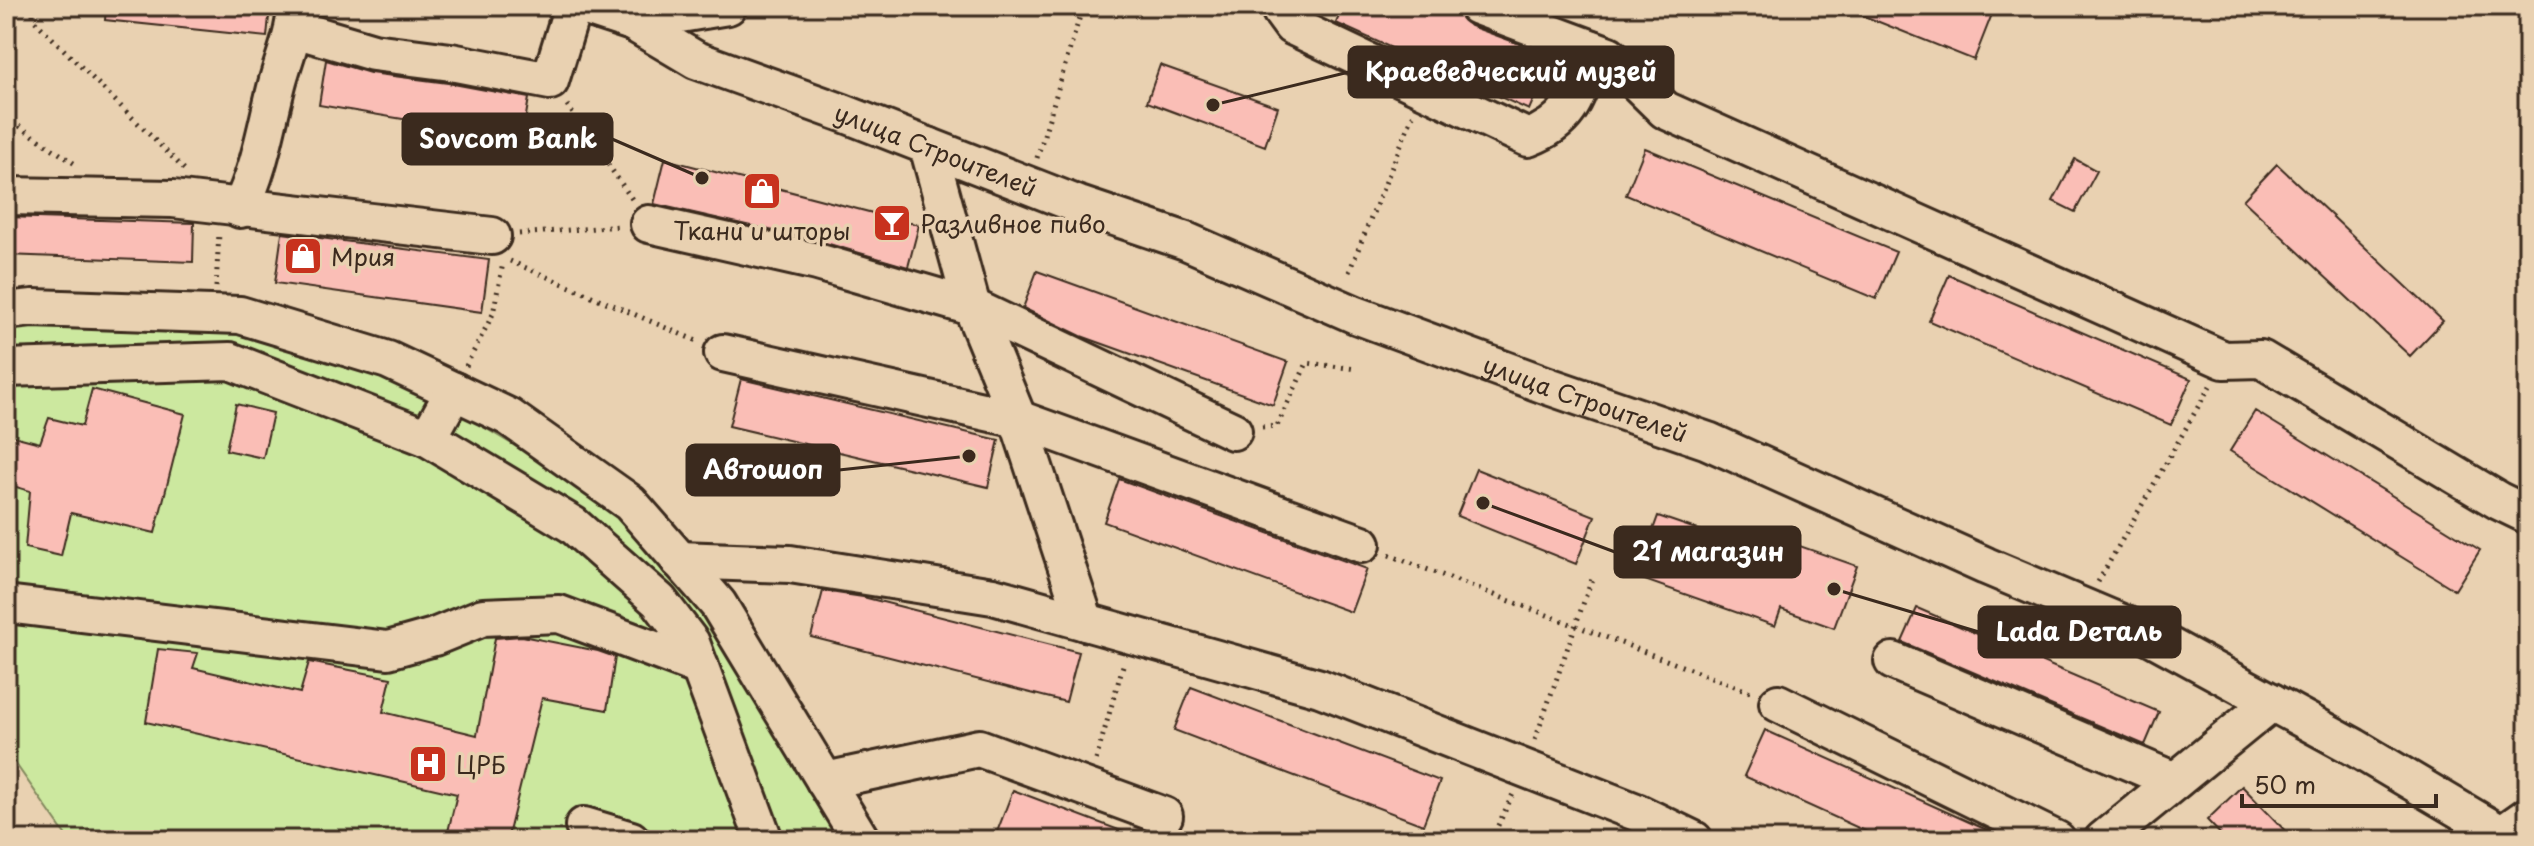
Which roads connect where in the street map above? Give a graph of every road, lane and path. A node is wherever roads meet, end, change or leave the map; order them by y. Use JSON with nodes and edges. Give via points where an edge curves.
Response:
{"nodes":[{"id":1,"x":33,"y":6,"type":"edge"},
{"id":2,"x":573,"y":6,"type":"edge"},
{"id":3,"x":583,"y":6,"type":"edge"},
{"id":4,"x":728,"y":6,"type":"edge"},
{"id":5,"x":1083,"y":6,"type":"edge"},
{"id":6,"x":1282,"y":6,"type":"edge"},
{"id":7,"x":1477,"y":6,"type":"edge"},
{"id":8,"x":296,"y":17,"type":"edge"},
{"id":9,"x":632,"y":22,"type":"junction"},
{"id":10,"x":1592,"y":49,"type":"junction"},
{"id":11,"x":550,"y":81,"type":"junction"},
{"id":12,"x":1424,"y":88,"type":"junction"},
{"id":13,"x":6,"y":117,"type":"edge"},
{"id":14,"x":928,"y":146,"type":"junction"},
{"id":15,"x":87,"y":171,"type":"dead end"},
{"id":16,"x":188,"y":173,"type":"dead end"},
{"id":17,"x":1029,"y":184,"type":"junction"},
{"id":18,"x":6,"y":196,"type":"edge"},
{"id":19,"x":230,"y":207,"type":"junction"},
{"id":20,"x":649,"y":224,"type":"junction"},
{"id":21,"x":492,"y":236,"type":"joint"},
{"id":22,"x":1349,"y":272,"type":"dead end"},
{"id":23,"x":972,"y":307,"type":"junction"},
{"id":24,"x":6,"y":311,"type":"edge"},
{"id":25,"x":214,"y":314,"type":"junction"},
{"id":26,"x":723,"y":353,"type":"joint"},
{"id":27,"x":2224,"y":360,"type":"junction"},
{"id":28,"x":6,"y":368,"type":"edge"},
{"id":29,"x":454,"y":391,"type":"junction"},
{"id":30,"x":1018,"y":419,"type":"junction"},
{"id":31,"x":1233,"y":431,"type":"dead end"},
{"id":32,"x":428,"y":438,"type":"junction"},
{"id":33,"x":2528,"y":515,"type":"edge"},
{"id":34,"x":1362,"y":544,"type":"joint"},
{"id":35,"x":679,"y":560,"type":"junction"},
{"id":36,"x":1593,"y":576,"type":"dead end"},
{"id":37,"x":6,"y":604,"type":"edge"},
{"id":38,"x":2083,"y":607,"type":"junction"},
{"id":39,"x":1085,"y":622,"type":"junction"},
{"id":40,"x":1575,"y":626,"type":"junction"},
{"id":41,"x":1132,"y":635,"type":"junction"},
{"id":42,"x":1893,"y":661,"type":"dead end"},
{"id":43,"x":700,"y":667,"type":"junction"},
{"id":44,"x":2272,"y":702,"type":"junction"},
{"id":45,"x":1778,"y":703,"type":"joint"},
{"id":46,"x":1525,"y":769,"type":"junction"},
{"id":47,"x":825,"y":781,"type":"junction"},
{"id":48,"x":2175,"y":781,"type":"junction"},
{"id":49,"x":1088,"y":788,"type":"junction"},
{"id":50,"x":1164,"y":816,"type":"dead end"},
{"id":51,"x":584,"y":826,"type":"dead end"},
{"id":52,"x":2513,"y":830,"type":"edge"},
{"id":53,"x":631,"y":840,"type":"edge"},
{"id":54,"x":764,"y":840,"type":"edge"},
{"id":55,"x":861,"y":840,"type":"edge"},
{"id":56,"x":1491,"y":840,"type":"edge"},
{"id":57,"x":1694,"y":840,"type":"edge"},
{"id":58,"x":2057,"y":840,"type":"edge"},
{"id":59,"x":2103,"y":840,"type":"edge"}],
"edges":[{"from":1,"to":16,"type":"path","via":[[33,19]]},
{"from":2,"to":11,"type":"street"},
{"from":3,"to":9,"type":"street"},
{"from":4,"to":9,"type":"street"},
{"from":5,"to":17,"type":"path"},
{"from":6,"to":12,"type":"street","via":[[1292,26]]},
{"from":7,"to":10,"type":"street"},
{"from":8,"to":11,"type":"street","via":[[373,52]]},
{"from":8,"to":19,"type":"street","via":[[261,158]]},
{"from":9,"to":14,"type":"street","name":"улица Строителей","via":[[696,60]]},
{"from":10,"to":12,"type":"street","via":[[1573,106],[1548,130],[1528,138]]},
{"from":10,"to":27,"type":"street","via":[[1609,55],[1665,110]]},
{"from":11,"to":20,"type":"path"},
{"from":12,"to":22,"type":"path"},
{"from":13,"to":15,"type":"path"},
{"from":14,"to":17,"type":"street","name":"улица Строителей"},
{"from":14,"to":23,"type":"street"},
{"from":17,"to":38,"type":"street","name":"улица Строителей","via":[[1186,241],[1356,315],[1708,441]]},
{"from":18,"to":19,"type":"street","via":[[173,199]]},
{"from":19,"to":21,"type":"street"},
{"from":19,"to":25,"type":"path"},
{"from":20,"to":21,"type":"path"},
{"from":20,"to":23,"type":"street","via":[[817,262]]},
{"from":23,"to":30,"type":"street"},
{"from":23,"to":31,"type":"street"},
{"from":24,"to":25,"type":"street"},
{"from":25,"to":29,"type":"street","via":[[240,315],[388,360]]},
{"from":26,"to":29,"type":"path","via":[[504,258],[493,314]]},
{"from":26,"to":30,"type":"street"},
{"from":27,"to":33,"type":"street","via":[[2261,359]]},
{"from":27,"to":38,"type":"path"},
{"from":28,"to":32,"type":"street","via":[[230,361]]},
{"from":29,"to":32,"type":"street"},
{"from":29,"to":35,"type":"street","via":[[509,417],[630,503]]},
{"from":30,"to":34,"type":"street"},
{"from":30,"to":39,"type":"street"},
{"from":32,"to":43,"type":"street","via":[[573,525],[659,601],[691,643]]},
{"from":34,"to":40,"type":"path"},
{"from":35,"to":39,"type":"street","via":[[837,571],[993,596]]},
{"from":35,"to":47,"type":"street","via":[[718,604]]},
{"from":36,"to":40,"type":"path"},
{"from":37,"to":43,"type":"street","via":[[388,650],[483,617],[559,614]]},
{"from":38,"to":44,"type":"street","name":"улица Строителей","via":[[2143,632]]},
{"from":39,"to":41,"type":"street"},
{"from":40,"to":45,"type":"path"},
{"from":40,"to":46,"type":"path"},
{"from":41,"to":46,"type":"street","via":[[1320,688]]},
{"from":41,"to":49,"type":"path"},
{"from":42,"to":48,"type":"street"},
{"from":43,"to":54,"type":"street"},
{"from":44,"to":48,"type":"street"},
{"from":44,"to":52,"type":"street","name":"улица Строителей"},
{"from":45,"to":58,"type":"street"},
{"from":46,"to":56,"type":"path"},
{"from":46,"to":57,"type":"street"},
{"from":47,"to":49,"type":"street","via":[[979,748]]},
{"from":47,"to":55,"type":"street"},
{"from":48,"to":59,"type":"street"},
{"from":49,"to":50,"type":"street"},
{"from":51,"to":53,"type":"street"}]}
